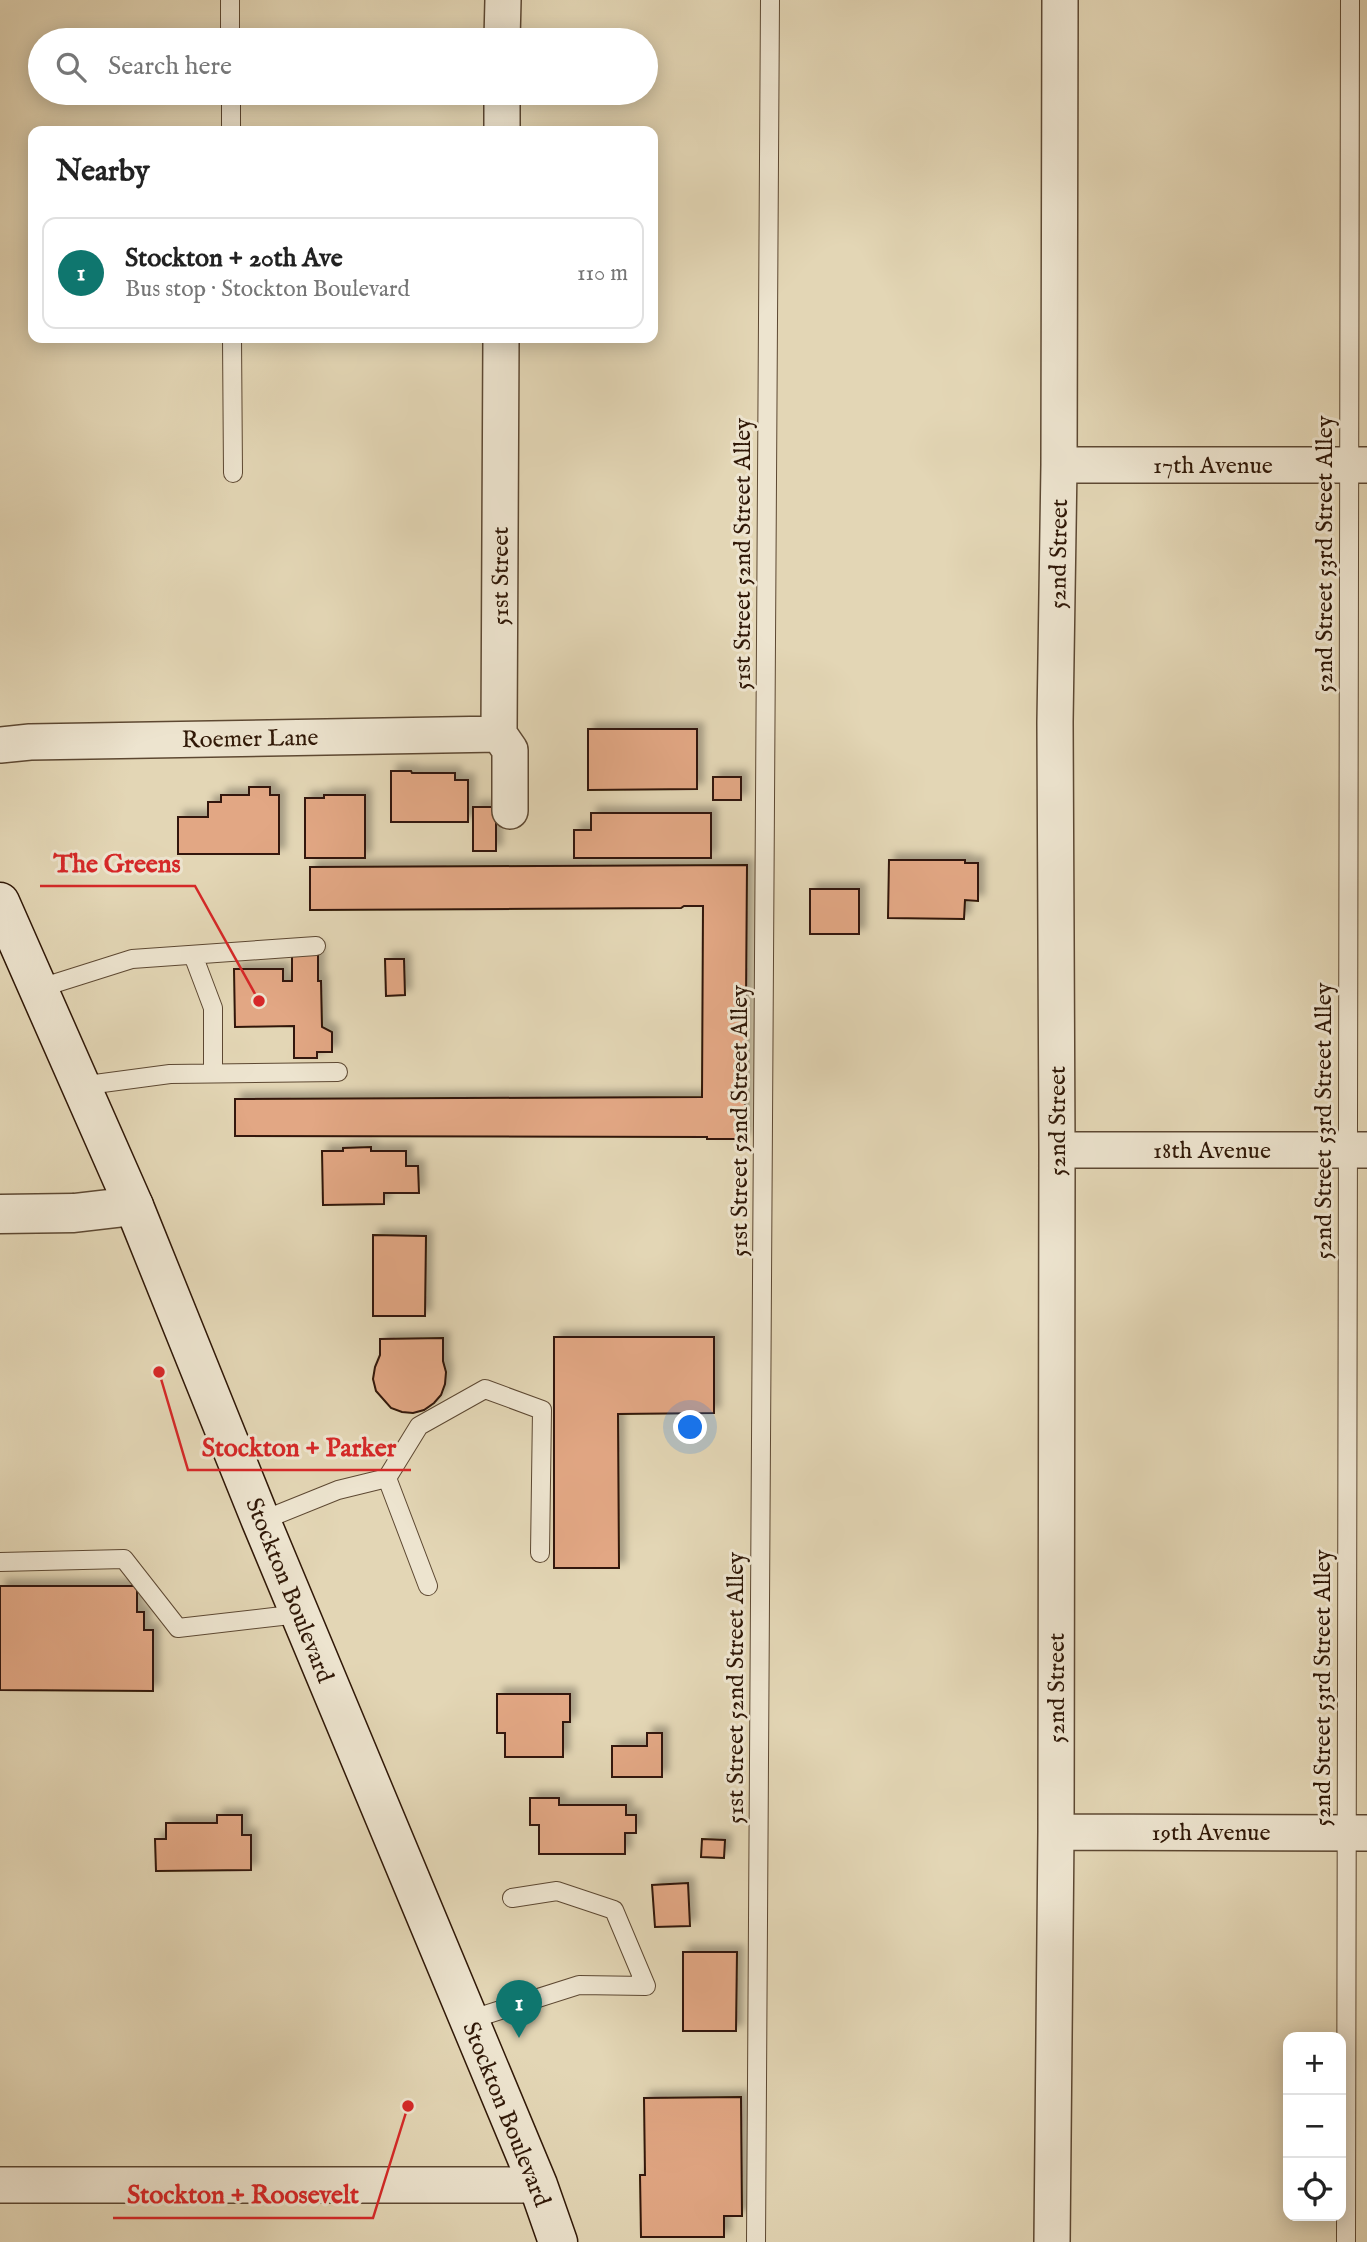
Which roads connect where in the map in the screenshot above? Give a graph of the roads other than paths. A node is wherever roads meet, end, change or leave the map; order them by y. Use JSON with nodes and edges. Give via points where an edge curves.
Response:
{"nodes":[{"id":1,"x":230,"y":0,"type":"edge"},
{"id":2,"x":503,"y":0,"type":"edge"},
{"id":3,"x":771,"y":0,"type":"edge"},
{"id":4,"x":1060,"y":0,"type":"edge"},
{"id":5,"x":1350,"y":0,"type":"edge"},
{"id":6,"x":230,"y":28,"type":"edge"},
{"id":7,"x":502,"y":28,"type":"edge"},
{"id":8,"x":231,"y":105,"type":"edge"},
{"id":9,"x":502,"y":105,"type":"edge"},
{"id":10,"x":231,"y":126,"type":"edge"},
{"id":11,"x":502,"y":126,"type":"edge"},
{"id":12,"x":232,"y":343,"type":"edge"},
{"id":13,"x":501,"y":343,"type":"edge"},
{"id":14,"x":1059,"y":465,"type":"junction"},
{"id":15,"x":1358,"y":465,"type":"edge"},
{"id":16,"x":233,"y":473,"type":"dead end"},
{"id":17,"x":499,"y":734,"type":"junction"},
{"id":18,"x":0,"y":745,"type":"edge"},
{"id":19,"x":510,"y":811,"type":"dead end"},
{"id":20,"x":0,"y":902,"type":"edge"},
{"id":21,"x":316,"y":946,"type":"dead end"},
{"id":22,"x":193,"y":955,"type":"junction"},
{"id":23,"x":37,"y":989,"type":"junction"},
{"id":24,"x":338,"y":1072,"type":"dead end"},
{"id":25,"x":213,"y":1073,"type":"junction"},
{"id":26,"x":80,"y":1086,"type":"junction"},
{"id":27,"x":1057,"y":1150,"type":"junction"},
{"id":28,"x":1357,"y":1150,"type":"edge"},
{"id":29,"x":134,"y":1206,"type":"junction"},
{"id":30,"x":0,"y":1214,"type":"edge"},
{"id":31,"x":387,"y":1478,"type":"junction"},
{"id":32,"x":261,"y":1521,"type":"junction"},
{"id":33,"x":540,"y":1553,"type":"dead end"},
{"id":34,"x":0,"y":1562,"type":"edge"},
{"id":35,"x":428,"y":1586,"type":"dead end"},
{"id":36,"x":299,"y":1614,"type":"junction"},
{"id":37,"x":1056,"y":1832,"type":"junction"},
{"id":38,"x":1356,"y":1833,"type":"edge"},
{"id":39,"x":512,"y":1898,"type":"dead end"},
{"id":40,"x":469,"y":2020,"type":"junction"},
{"id":41,"x":0,"y":2185,"type":"edge"},
{"id":42,"x":538,"y":2185,"type":"junction"},
{"id":43,"x":558,"y":2242,"type":"edge"},
{"id":44,"x":756,"y":2242,"type":"edge"},
{"id":45,"x":1052,"y":2242,"type":"edge"},
{"id":46,"x":1346,"y":2242,"type":"edge"}],
"edges":[{"from":1,"to":6,"type":"lane"},
{"from":2,"to":7,"type":"street"},
{"from":3,"to":44,"type":"lane","name":"51st Street 52nd Street Alley"},
{"from":4,"to":14,"type":"street","name":"52nd Street"},
{"from":5,"to":15,"type":"lane","name":"52nd Street 53rd Street Alley"},
{"from":8,"to":10,"type":"lane"},
{"from":9,"to":11,"type":"street"},
{"from":12,"to":16,"type":"lane"},
{"from":13,"to":17,"type":"street","name":"51st Street"},
{"from":14,"to":15,"type":"street","name":"17th Avenue"},
{"from":14,"to":27,"type":"street","name":"52nd Street"},
{"from":15,"to":28,"type":"lane","name":"52nd Street 53rd Street Alley"},
{"from":17,"to":18,"type":"street","name":"Roemer Lane"},
{"from":17,"to":19,"type":"street","name":"51st Street","via":[[510,750]]},
{"from":20,"to":23,"type":"main road","name":"Stockton Boulevard"},
{"from":21,"to":22,"type":"lane"},
{"from":22,"to":23,"type":"lane","via":[[132,959]]},
{"from":22,"to":25,"type":"lane","via":[[213,1008]]},
{"from":23,"to":26,"type":"main road","name":"Stockton Boulevard"},
{"from":24,"to":25,"type":"lane"},
{"from":25,"to":26,"type":"lane"},
{"from":26,"to":29,"type":"main road","name":"Stockton Boulevard"},
{"from":27,"to":28,"type":"street","name":"18th Avenue"},
{"from":27,"to":37,"type":"street","name":"52nd Street"},
{"from":28,"to":38,"type":"lane","name":"52nd Street 53rd Street Alley"},
{"from":29,"to":30,"type":"main road"},
{"from":29,"to":32,"type":"main road","name":"Stockton Boulevard"},
{"from":31,"to":32,"type":"lane","via":[[338,1490]]},
{"from":31,"to":33,"type":"lane","via":[[419,1426],[485,1389],[542,1410]]},
{"from":31,"to":35,"type":"lane"},
{"from":32,"to":36,"type":"main road","name":"Stockton Boulevard"},
{"from":34,"to":36,"type":"lane","via":[[124,1559],[178,1628]]},
{"from":36,"to":40,"type":"main road","name":"Stockton Boulevard"},
{"from":37,"to":38,"type":"street","name":"19th Avenue"},
{"from":37,"to":45,"type":"street","name":"52nd Street"},
{"from":38,"to":46,"type":"lane","name":"52nd Street 53rd Street Alley"},
{"from":39,"to":40,"type":"lane","via":[[557,1891],[614,1910],[646,1986],[579,1985]]},
{"from":40,"to":42,"type":"main road","name":"Stockton Boulevard"},
{"from":41,"to":42,"type":"street"},
{"from":42,"to":43,"type":"main road","name":"Stockton Boulevard"}]}
